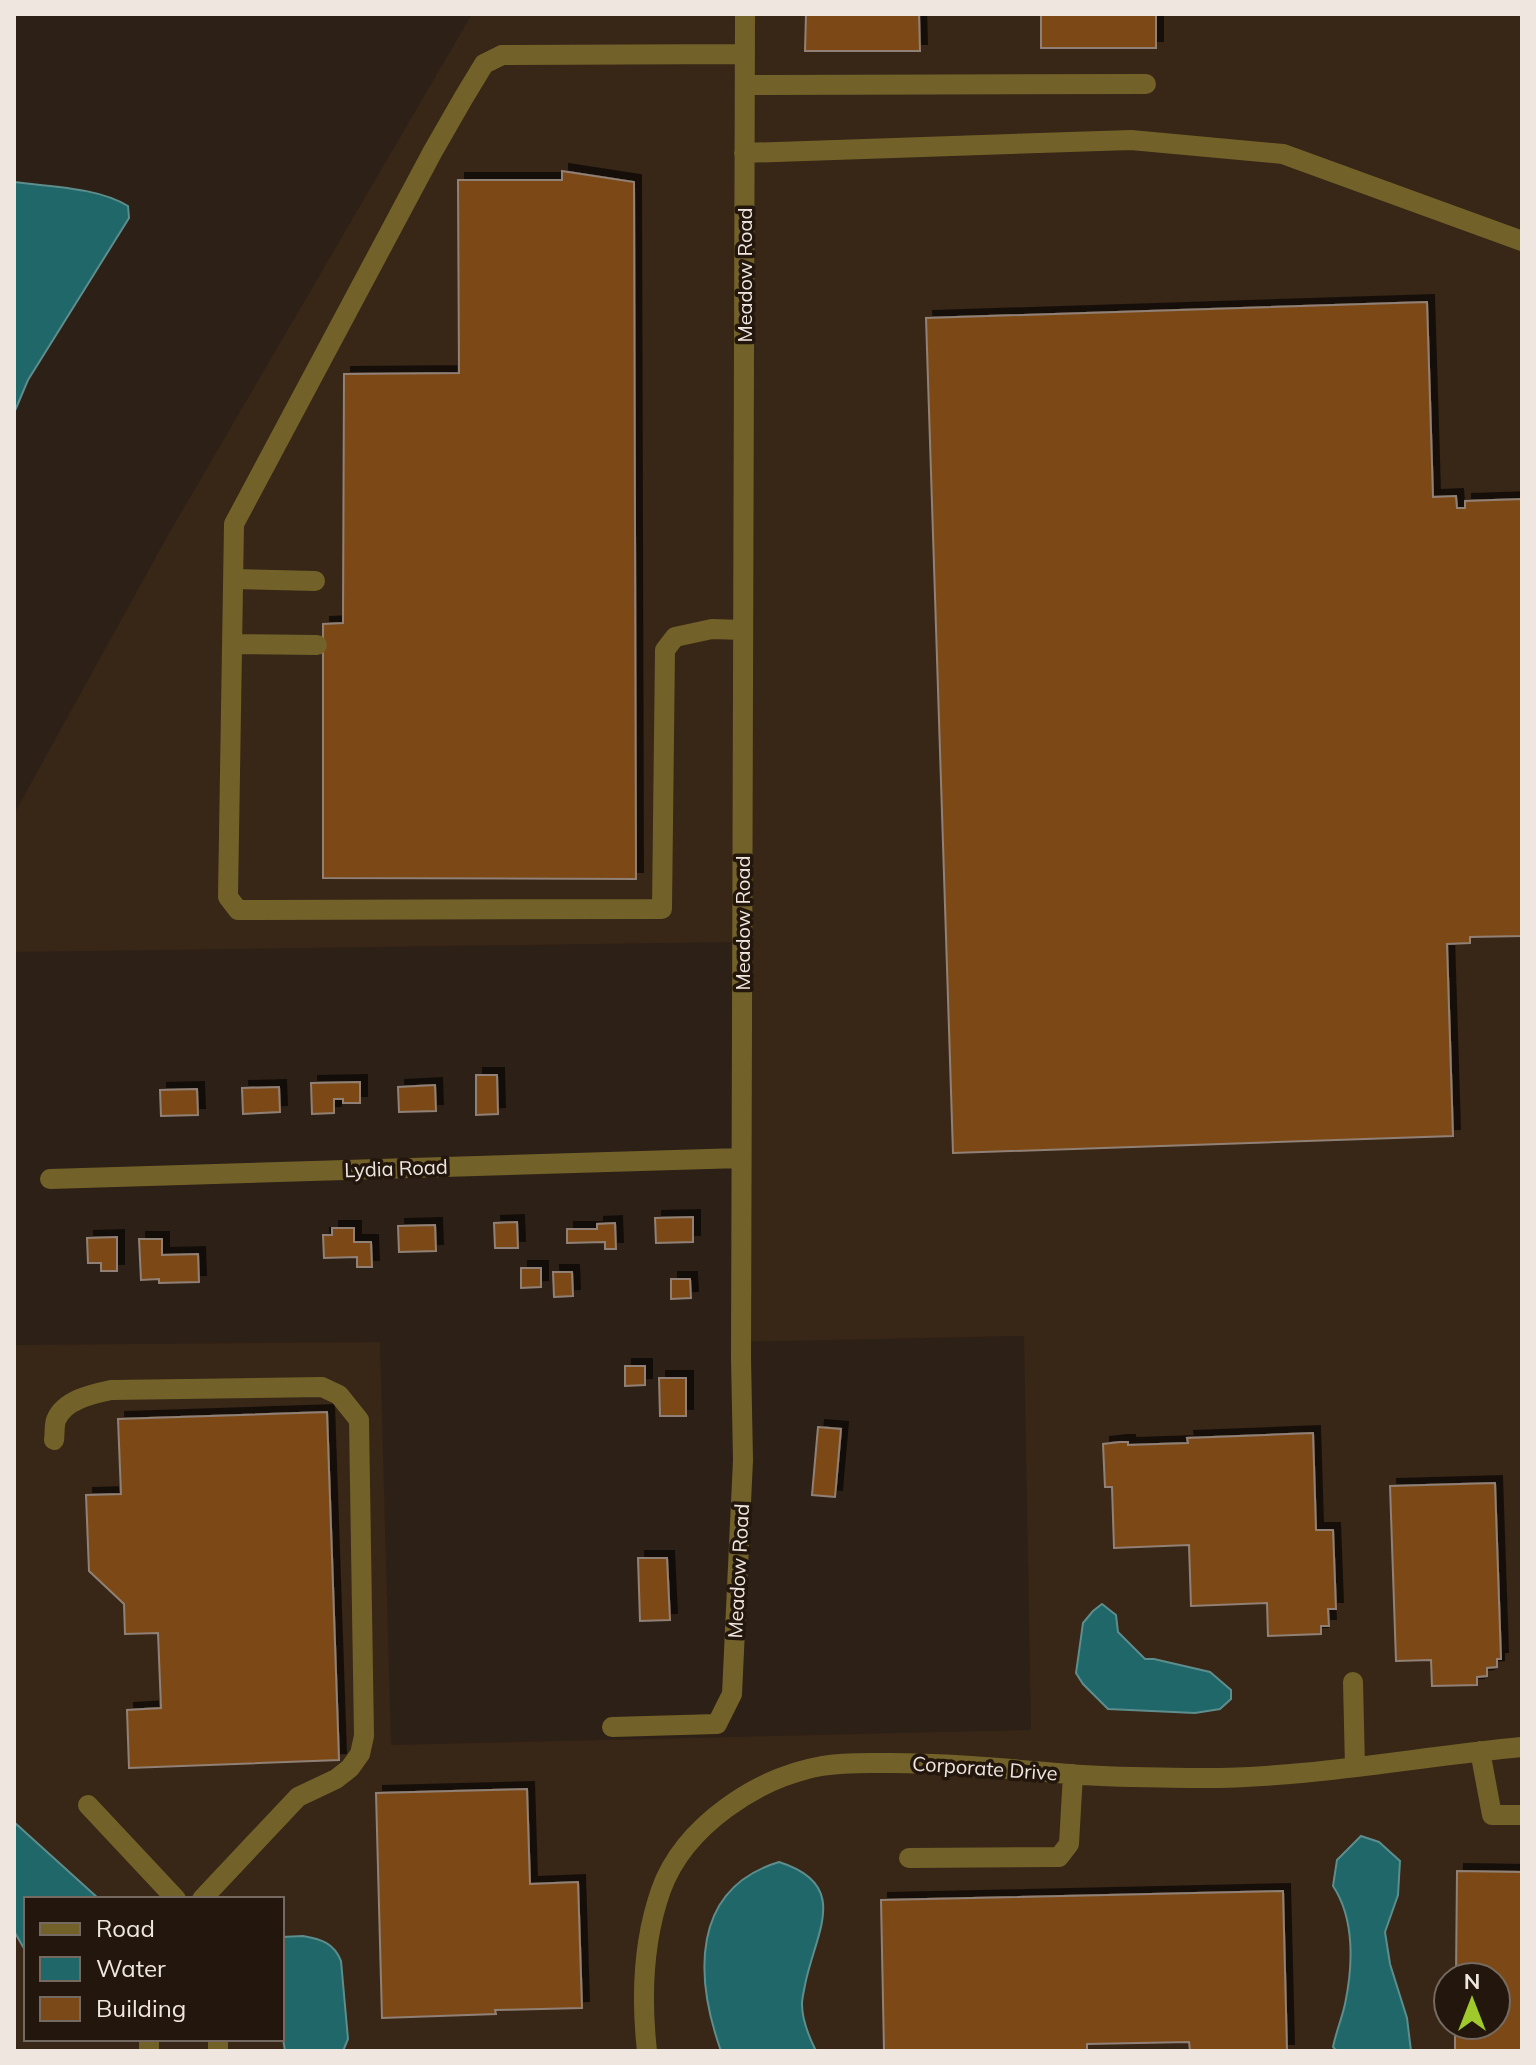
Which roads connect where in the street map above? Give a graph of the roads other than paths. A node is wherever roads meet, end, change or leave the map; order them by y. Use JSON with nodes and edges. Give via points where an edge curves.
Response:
{"nodes":[{"id":1,"x":745,"y":14,"type":"edge"},
{"id":2,"x":745,"y":54,"type":"junction"},
{"id":3,"x":1146,"y":84,"type":"dead end"},
{"id":4,"x":745,"y":85,"type":"junction"},
{"id":5,"x":744,"y":153,"type":"junction"},
{"id":6,"x":1522,"y":241,"type":"edge"},
{"id":7,"x":234,"y":579,"type":"junction"},
{"id":8,"x":315,"y":581,"type":"dead end"},
{"id":9,"x":743,"y":630,"type":"junction"},
{"id":10,"x":233,"y":644,"type":"junction"},
{"id":11,"x":317,"y":645,"type":"dead end"},
{"id":12,"x":741,"y":1158,"type":"junction"},
{"id":13,"x":50,"y":1179,"type":"dead end"},
{"id":14,"x":54,"y":1440,"type":"dead end"},
{"id":15,"x":1353,"y":1682,"type":"dead end"},
{"id":16,"x":612,"y":1727,"type":"dead end"},
{"id":17,"x":1522,"y":1747,"type":"edge"},
{"id":18,"x":1480,"y":1751,"type":"junction"},
{"id":19,"x":1355,"y":1767,"type":"junction"},
{"id":20,"x":1073,"y":1774,"type":"junction"},
{"id":21,"x":88,"y":1805,"type":"dead end"},
{"id":22,"x":1522,"y":1815,"type":"edge"},
{"id":23,"x":909,"y":1858,"type":"dead end"},
{"id":24,"x":174,"y":1897,"type":"edge"},
{"id":25,"x":204,"y":1897,"type":"edge"},
{"id":26,"x":647,"y":2051,"type":"edge"}],
"edges":[{"from":1,"to":2,"type":"street","name":"Meadow Road"},
{"from":2,"to":4,"type":"street","name":"Meadow Road"},
{"from":2,"to":7,"type":"street","via":[[502,55],[484,64],[234,524]]},
{"from":3,"to":4,"type":"street"},
{"from":4,"to":5,"type":"street","name":"Meadow Road"},
{"from":5,"to":6,"type":"street","via":[[1131,140],[1283,154]]},
{"from":5,"to":9,"type":"street","name":"Meadow Road"},
{"from":7,"to":8,"type":"street"},
{"from":7,"to":10,"type":"street"},
{"from":9,"to":10,"type":"street","via":[[712,629],[675,637],[665,650],[662,909],[238,910],[228,897]]},
{"from":9,"to":12,"type":"street","name":"Meadow Road"},
{"from":10,"to":11,"type":"street"},
{"from":12,"to":13,"type":"street","name":"Lydia Road"},
{"from":12,"to":16,"type":"street","name":"Meadow Road","via":[[743,1460],[732,1694],[717,1724]]},
{"from":14,"to":25,"type":"street","via":[[56,1420],[67,1405],[111,1390],[322,1387],[339,1395],[359,1420],[364,1736],[360,1754],[336,1779],[298,1797]]},
{"from":15,"to":19,"type":"street"},
{"from":17,"to":18,"type":"street","name":"Corporate Drive"},
{"from":18,"to":19,"type":"street","name":"Corporate Drive"},
{"from":18,"to":22,"type":"street","via":[[1492,1815]]},
{"from":19,"to":20,"type":"street","name":"Corporate Drive","via":[[1218,1778]]},
{"from":20,"to":23,"type":"street","via":[[1069,1844],[1059,1857]]},
{"from":20,"to":26,"type":"street","name":"Corporate Drive","via":[[846,1763],[790,1774],[745,1794],[697,1835],[662,1887],[644,1967]]},
{"from":21,"to":24,"type":"street"}]}
